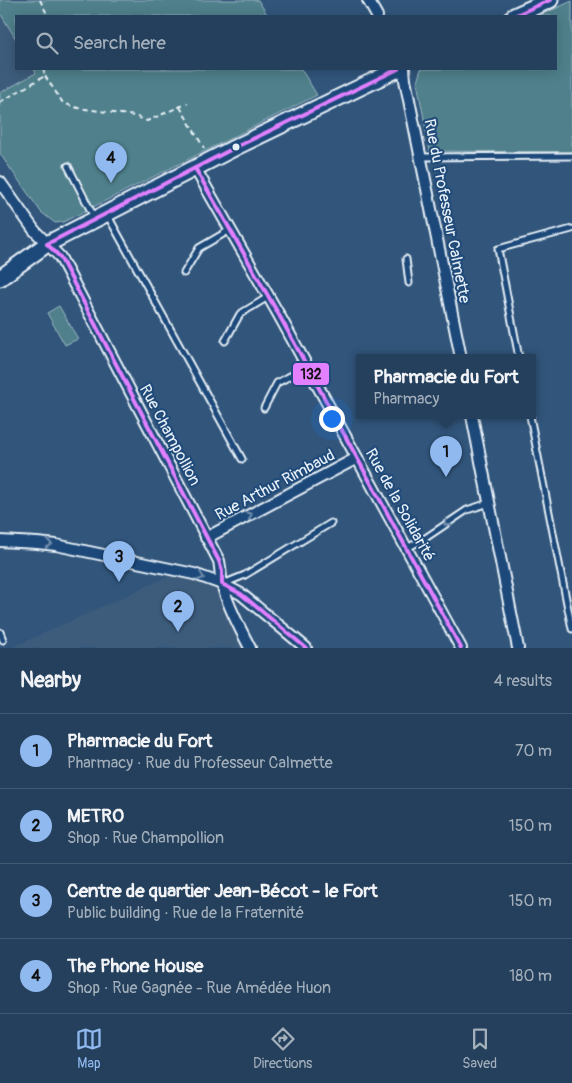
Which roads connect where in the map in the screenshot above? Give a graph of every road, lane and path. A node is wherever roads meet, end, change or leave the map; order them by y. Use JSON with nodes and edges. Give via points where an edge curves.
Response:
{"nodes":[{"id":1,"x":40,"y":0,"type":"edge"},
{"id":2,"x":368,"y":0,"type":"edge"},
{"id":3,"x":550,"y":0,"type":"edge"},
{"id":4,"x":48,"y":15,"type":"edge"},
{"id":5,"x":376,"y":15,"type":"edge"},
{"id":6,"x":516,"y":15,"type":"edge"},
{"id":7,"x":43,"y":70,"type":"edge"},
{"id":8,"x":396,"y":70,"type":"edge"},
{"id":9,"x":404,"y":70,"type":"edge"},
{"id":10,"x":45,"y":76,"type":"junction"},
{"id":11,"x":0,"y":102,"type":"edge"},
{"id":12,"x":188,"y":103,"type":"dead end"},
{"id":13,"x":180,"y":107,"type":"junction"},
{"id":14,"x":572,"y":156,"type":"edge"},
{"id":15,"x":421,"y":157,"type":"junction"},
{"id":16,"x":211,"y":160,"type":"junction"},
{"id":17,"x":68,"y":166,"type":"dead end"},
{"id":18,"x":195,"y":168,"type":"junction"},
{"id":19,"x":0,"y":182,"type":"edge"},
{"id":20,"x":101,"y":216,"type":"junction"},
{"id":21,"x":230,"y":230,"type":"junction"},
{"id":22,"x":572,"y":230,"type":"edge"},
{"id":23,"x":47,"y":244,"type":"junction"},
{"id":24,"x":406,"y":259,"type":"dead end"},
{"id":25,"x":184,"y":273,"type":"dead end"},
{"id":26,"x":0,"y":278,"type":"edge"},
{"id":27,"x":410,"y":283,"type":"dead end"},
{"id":28,"x":269,"y":297,"type":"junction"},
{"id":29,"x":226,"y":341,"type":"dead end"},
{"id":30,"x":460,"y":354,"type":"edge"},
{"id":31,"x":518,"y":354,"type":"edge"},
{"id":32,"x":308,"y":367,"type":"junction"},
{"id":33,"x":264,"y":408,"type":"dead end"},
{"id":34,"x":473,"y":419,"type":"edge"},
{"id":35,"x":531,"y":419,"type":"edge"},
{"id":36,"x":357,"y":458,"type":"junction"},
{"id":37,"x":242,"y":459,"type":"dead end"},
{"id":38,"x":489,"y":503,"type":"junction"},
{"id":39,"x":331,"y":524,"type":"dead end"},
{"id":40,"x":206,"y":538,"type":"junction"},
{"id":41,"x":0,"y":541,"type":"edge"},
{"id":42,"x":407,"y":548,"type":"junction"},
{"id":43,"x":222,"y":584,"type":"junction"},
{"id":44,"x":572,"y":629,"type":"edge"},
{"id":45,"x":0,"y":632,"type":"edge"},
{"id":46,"x":3,"y":640,"type":"dead end"},
{"id":47,"x":250,"y":648,"type":"edge"},
{"id":48,"x":306,"y":648,"type":"edge"},
{"id":49,"x":462,"y":648,"type":"edge"},
{"id":50,"x":518,"y":648,"type":"edge"}],
"edges":[{"from":1,"to":4,"type":"path"},
{"from":2,"to":5,"type":"street"},
{"from":3,"to":6,"type":"street"},
{"from":7,"to":10,"type":"path"},
{"from":8,"to":16,"type":"street"},
{"from":9,"to":15,"type":"street","name":"Rue du Professeur Calmette"},
{"from":10,"to":11,"type":"path"},
{"from":10,"to":13,"type":"path","via":[[62,103],[78,108],[135,116],[147,121]]},
{"from":12,"to":13,"type":"path"},
{"from":13,"to":16,"type":"path"},
{"from":14,"to":15,"type":"lane"},
{"from":15,"to":30,"type":"street","name":"Rue du Professeur Calmette"},
{"from":16,"to":18,"type":"street"},
{"from":17,"to":20,"type":"lane"},
{"from":18,"to":20,"type":"street"},
{"from":18,"to":21,"type":"street","name":"Rue de la Solidarité"},
{"from":19,"to":23,"type":"street","name":"Rue Champollion"},
{"from":20,"to":23,"type":"street"},
{"from":20,"to":37,"type":"lane"},
{"from":21,"to":25,"type":"lane","via":[[198,248]]},
{"from":21,"to":28,"type":"street","name":"Rue de la Solidarité"},
{"from":22,"to":31,"type":"lane","via":[[498,249]]},
{"from":23,"to":26,"type":"street"},
{"from":23,"to":40,"type":"street","name":"Rue Champollion","via":[[60,257]]},
{"from":24,"to":27,"type":"lane"},
{"from":28,"to":29,"type":"lane","via":[[240,314]]},
{"from":28,"to":32,"type":"street","name":"Rue de la Solidarité"},
{"from":32,"to":33,"type":"lane","via":[[277,383]]},
{"from":32,"to":36,"type":"street","name":"Rue de la Solidarité"},
{"from":34,"to":38,"type":"street"},
{"from":35,"to":44,"type":"lane"},
{"from":40,"to":36,"type":"street","name":"Rue Arthur Rimbaud","one_way":true},
{"from":36,"to":42,"type":"street","name":"Rue de la Solidarité"},
{"from":38,"to":42,"type":"lane","one_way":true,"via":[[467,510]]},
{"from":38,"to":50,"type":"street"},
{"from":39,"to":43,"type":"lane","via":[[245,575]]},
{"from":40,"to":43,"type":"street","name":"Rue Champollion","via":[[219,561]]},
{"from":41,"to":43,"type":"street","one_way":true,"via":[[79,550],[194,574]]},
{"from":42,"to":49,"type":"street","name":"Rue de la Solidarité"},
{"from":43,"to":47,"type":"street","name":"Rue Champollion","via":[[227,602]]},
{"from":43,"to":48,"type":"street","via":[[240,594]]},
{"from":45,"to":46,"type":"lane"}]}
